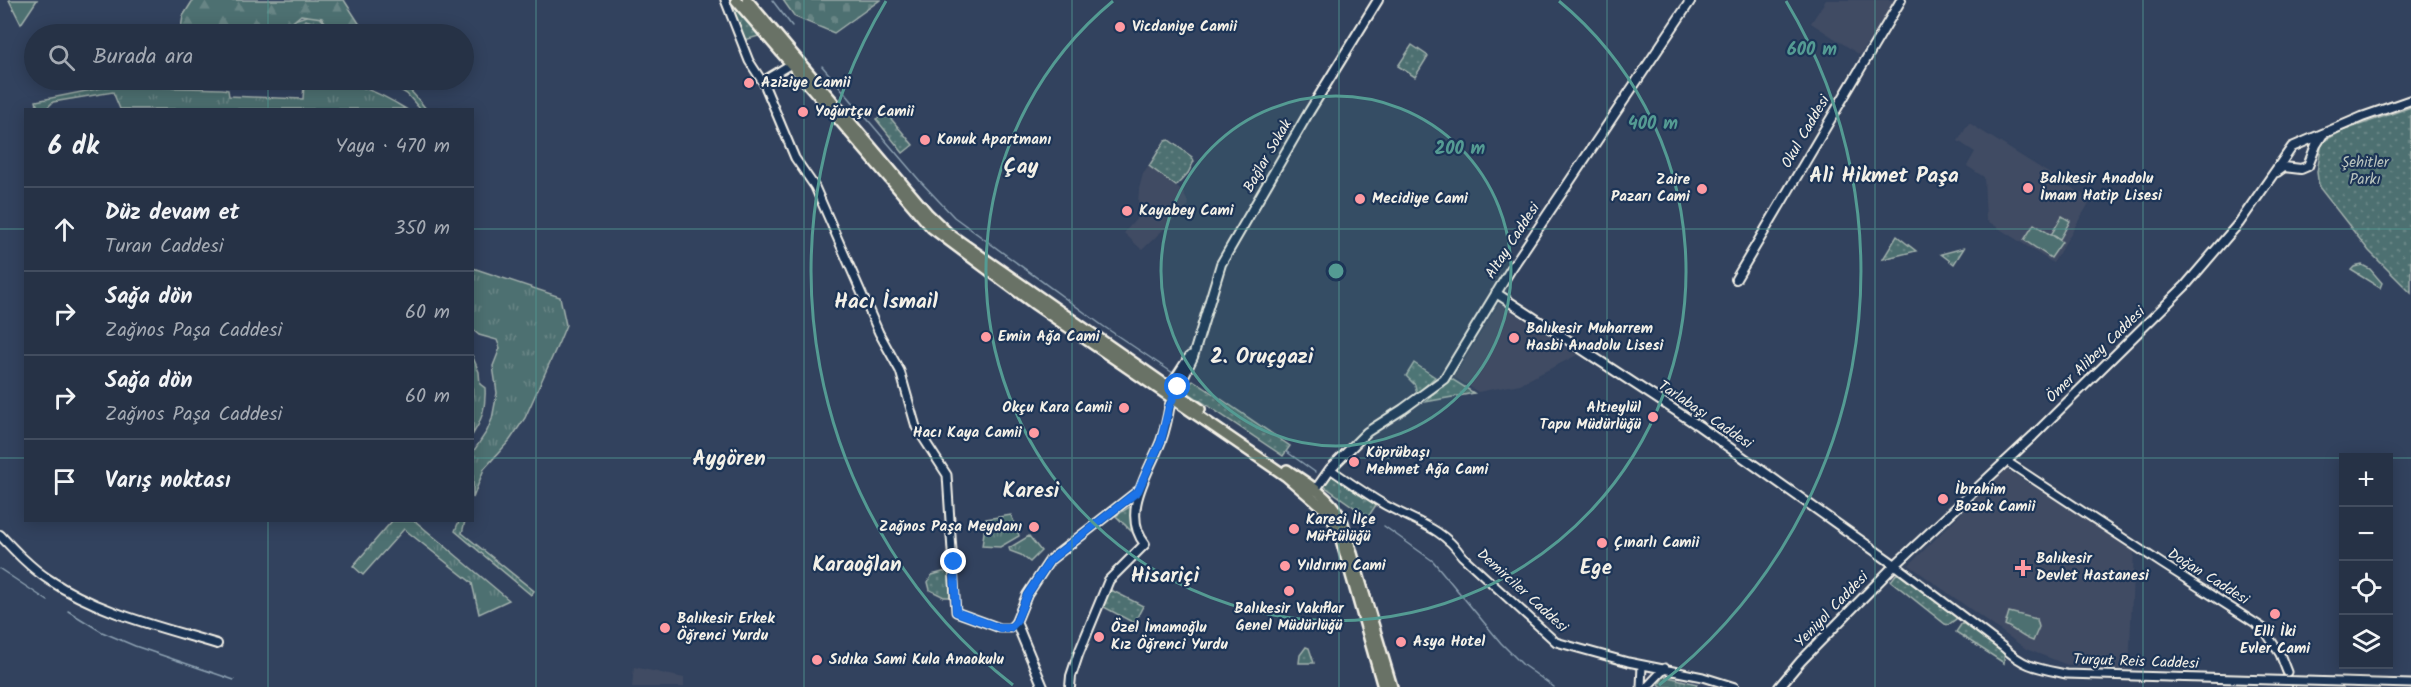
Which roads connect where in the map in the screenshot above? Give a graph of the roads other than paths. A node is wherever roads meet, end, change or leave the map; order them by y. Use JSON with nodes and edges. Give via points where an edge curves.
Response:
{"nodes":[{"id":1,"x":725,"y":0,"type":"edge"},
{"id":2,"x":736,"y":0,"type":"edge"},
{"id":3,"x":747,"y":0,"type":"edge"},
{"id":4,"x":1378,"y":0,"type":"edge"},
{"id":5,"x":1691,"y":0,"type":"edge"},
{"id":6,"x":1901,"y":0,"type":"edge"},
{"id":7,"x":801,"y":61,"type":"junction"},
{"id":8,"x":764,"y":84,"type":"junction"},
{"id":9,"x":2410,"y":100,"type":"edge"},
{"id":10,"x":2324,"y":133,"type":"junction"},
{"id":11,"x":2273,"y":175,"type":"junction"},
{"id":12,"x":1736,"y":279,"type":"dead end"},
{"id":13,"x":1496,"y":293,"type":"junction"},
{"id":14,"x":1173,"y":394,"type":"junction"},
{"id":15,"x":2006,"y":461,"type":"junction"},
{"id":16,"x":1330,"y":469,"type":"junction"},
{"id":17,"x":1138,"y":491,"type":"junction"},
{"id":18,"x":1314,"y":493,"type":"junction"},
{"id":19,"x":0,"y":535,"type":"edge"},
{"id":20,"x":1895,"y":565,"type":"junction"},
{"id":21,"x":1016,"y":622,"type":"junction"},
{"id":22,"x":217,"y":644,"type":"dead end"},
{"id":23,"x":1642,"y":665,"type":"junction"},
{"id":24,"x":1665,"y":668,"type":"junction"},
{"id":25,"x":2287,"y":672,"type":"dead end"},
{"id":26,"x":1790,"y":674,"type":"junction"},
{"id":27,"x":2411,"y":684,"type":"edge"},
{"id":28,"x":1043,"y":687,"type":"edge"},
{"id":29,"x":1070,"y":687,"type":"edge"},
{"id":30,"x":1383,"y":687,"type":"edge"},
{"id":31,"x":1392,"y":687,"type":"edge"},
{"id":32,"x":1641,"y":687,"type":"edge"},
{"id":33,"x":1647,"y":687,"type":"edge"},
{"id":34,"x":1734,"y":687,"type":"edge"},
{"id":35,"x":1773,"y":687,"type":"edge"},
{"id":36,"x":1779,"y":687,"type":"edge"}],
"edges":[{"from":1,"to":8,"type":"street","via":[[749,61]]},
{"from":2,"to":7,"type":"highway"},
{"from":3,"to":7,"type":"highway"},
{"from":4,"to":14,"type":"main road","name":"Bağlar Sokak","via":[[1221,264],[1196,347]]},
{"from":5,"to":13,"type":"main road","name":"Altay Caddesi"},
{"from":6,"to":12,"type":"main road","name":"Okul Caddesi"},
{"from":7,"to":8,"type":"street"},
{"from":7,"to":14,"type":"highway","via":[[927,213],[949,234],[1160,381]]},
{"from":7,"to":14,"type":"highway","via":[[932,228]]},
{"from":8,"to":21,"type":"street","via":[[795,158],[815,187],[879,333],[900,371],[916,427],[946,475],[956,612],[1000,628],[1010,628]]},
{"from":9,"to":10,"type":"main road"},
{"from":10,"to":11,"type":"main road","name":"Ömer Alibey Caddesi","via":[[2289,150]]},
{"from":10,"to":11,"type":"main road","via":[[2308,166],[2284,167]]},
{"from":11,"to":15,"type":"main road","name":"Ömer Alibey Caddesi","via":[[2239,223],[2185,286]]},
{"from":13,"to":16,"type":"main road","name":"Altay Caddesi","via":[[1444,379],[1367,432]]},
{"from":13,"to":20,"type":"main road","name":"Tarlabaşı Caddesi","via":[[1699,426]]},
{"from":14,"to":17,"type":"main road","name":"Bağlar Sokak","via":[[1161,441]]},
{"from":14,"to":18,"type":"highway"},
{"from":14,"to":18,"type":"highway","via":[[1185,407]]},
{"from":15,"to":20,"type":"main road","name":"Ömer Alibey Caddesi"},
{"from":15,"to":25,"type":"street","name":"Doğan Caddesi","via":[[2263,628]]},
{"from":16,"to":18,"type":"main road","name":"Altay Caddesi"},
{"from":16,"to":23,"type":"street","name":"Demirciler Caddesi","via":[[1441,533],[1556,642]]},
{"from":17,"to":21,"type":"main road","via":[[1050,560],[1027,595]]},
{"from":17,"to":29,"type":"main road","via":[[1136,523],[1139,538],[1145,544],[1109,580],[1078,656]]},
{"from":18,"to":30,"type":"highway","via":[[1338,529]]},
{"from":18,"to":31,"type":"highway","via":[[1337,510],[1347,529]]},
{"from":19,"to":22,"type":"main road","via":[[48,579],[68,591],[130,618]]},
{"from":20,"to":26,"type":"main road","name":"Yeniyol Caddesi"},
{"from":20,"to":27,"type":"street","name":"Turgut Reis Caddesi","via":[[2017,660],[2042,669],[2066,674]]},
{"from":21,"to":28,"type":"main road"},
{"from":23,"to":24,"type":"street","name":"Demirciler Caddesi"},
{"from":23,"to":32,"type":"street"},
{"from":24,"to":33,"type":"street"},
{"from":24,"to":34,"type":"street","name":"Demirciler Caddesi"},
{"from":26,"to":35,"type":"main road","name":"Yeniyol Caddesi"},
{"from":26,"to":36,"type":"main road","name":"Yeniyol Caddesi"}]}
